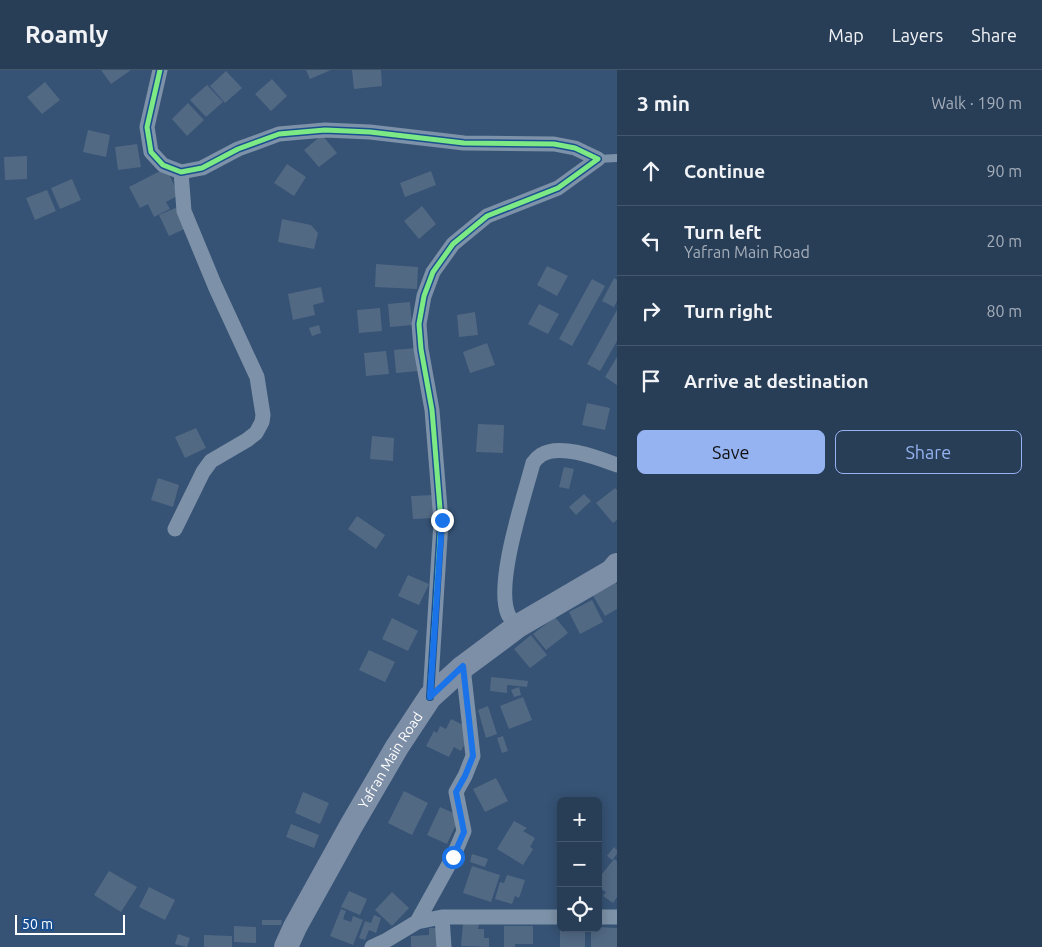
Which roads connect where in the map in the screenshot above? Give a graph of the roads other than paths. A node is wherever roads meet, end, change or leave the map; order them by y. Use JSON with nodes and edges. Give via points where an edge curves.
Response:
{"nodes":[{"id":1,"x":160,"y":70,"type":"edge"},
{"id":2,"x":617,"y":158,"type":"edge"},
{"id":3,"x":598,"y":159,"type":"junction"},
{"id":4,"x":181,"y":172,"type":"junction"},
{"id":5,"x":617,"y":465,"type":"edge"},
{"id":6,"x":175,"y":529,"type":"dead end"},
{"id":7,"x":617,"y":565,"type":"edge"},
{"id":8,"x":518,"y":626,"type":"junction"},
{"id":9,"x":463,"y":666,"type":"junction"},
{"id":10,"x":430,"y":697,"type":"junction"},
{"id":11,"x":442,"y":917,"type":"junction"},
{"id":12,"x":557,"y":917,"type":"edge"},
{"id":13,"x":602,"y":917,"type":"edge"},
{"id":14,"x":617,"y":918,"type":"edge"},
{"id":15,"x":417,"y":922,"type":"junction"},
{"id":16,"x":286,"y":947,"type":"edge"},
{"id":17,"x":372,"y":947,"type":"edge"},
{"id":18,"x":444,"y":947,"type":"edge"}],
"edges":[{"from":1,"to":4,"type":"street","via":[[147,127],[151,152],[163,165]]},
{"from":2,"to":3,"type":"lane"},
{"from":3,"to":4,"type":"street","via":[[576,148],[554,144],[464,143],[325,130],[279,134],[238,148],[202,168]]},
{"from":3,"to":10,"type":"street","via":[[558,188],[486,216],[453,244],[433,272],[424,296],[419,332],[432,410],[442,520]]},
{"from":4,"to":6,"type":"street","via":[[184,211],[258,377],[263,414],[256,433],[211,461]]},
{"from":5,"to":8,"type":"street","via":[[577,452],[551,451],[540,455],[533,463],[506,576],[507,613]]},
{"from":7,"to":8,"type":"main road","name":"Yafran Main Road"},
{"from":8,"to":9,"type":"main road","name":"Yafran Main Road"},
{"from":9,"to":10,"type":"main road","name":"Yafran Main Road"},
{"from":9,"to":15,"type":"street","via":[[473,756],[456,792],[464,832]]},
{"from":10,"to":16,"type":"main road","name":"Yafran Main Road","via":[[351,826]]},
{"from":11,"to":12,"type":"street"},
{"from":11,"to":15,"type":"street"},
{"from":11,"to":18,"type":"street"},
{"from":13,"to":14,"type":"street"},
{"from":15,"to":17,"type":"street"}]}
